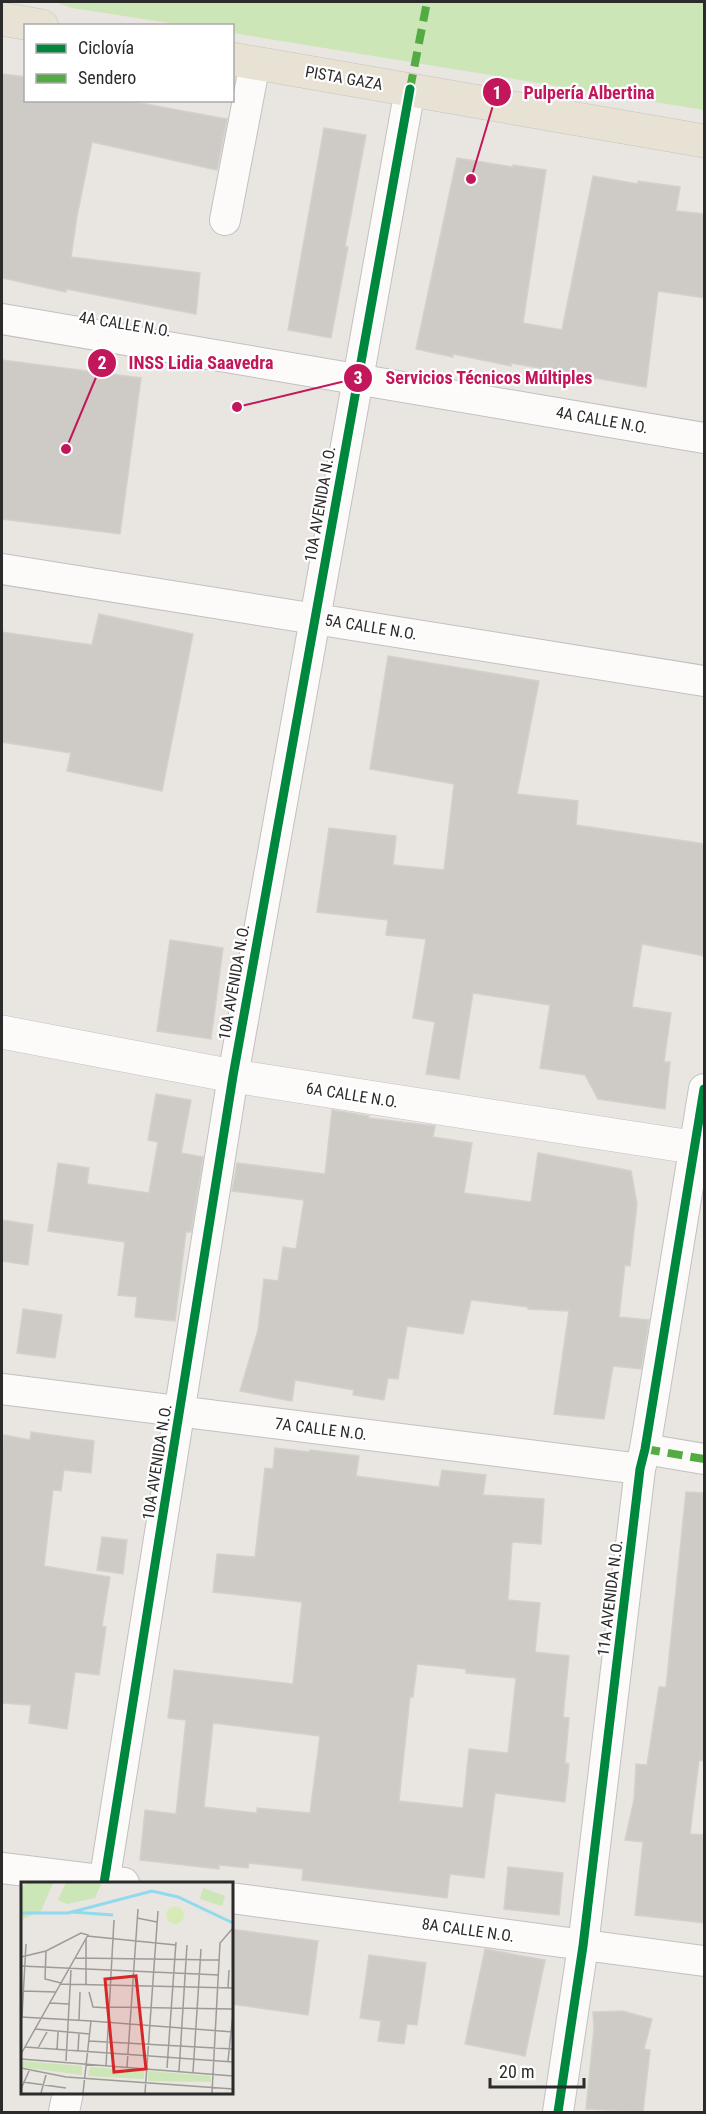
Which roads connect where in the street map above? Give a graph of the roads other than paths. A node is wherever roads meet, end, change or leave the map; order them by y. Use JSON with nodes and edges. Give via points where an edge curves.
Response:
{"nodes":[{"id":1,"x":2,"y":19,"type":"edge"},
{"id":2,"x":31,"y":24,"type":"edge"},
{"id":3,"x":244,"y":61,"type":"edge"},
{"id":4,"x":410,"y":89,"type":"junction"},
{"id":5,"x":705,"y":141,"type":"edge"},
{"id":6,"x":225,"y":220,"type":"dead end"},
{"id":7,"x":2,"y":319,"type":"edge"},
{"id":8,"x":358,"y":378,"type":"junction"},
{"id":9,"x":705,"y":438,"type":"edge"},
{"id":10,"x":2,"y":569,"type":"edge"},
{"id":11,"x":314,"y":618,"type":"junction"},
{"id":12,"x":705,"y":681,"type":"edge"},
{"id":13,"x":2,"y":1032,"type":"edge"},
{"id":14,"x":233,"y":1076,"type":"junction"},
{"id":15,"x":705,"y":1089,"type":"edge"},
{"id":16,"x":699,"y":1149,"type":"edge"},
{"id":17,"x":2,"y":1389,"type":"edge"},
{"id":18,"x":181,"y":1411,"type":"junction"},
{"id":19,"x":643,"y":1459,"type":"junction"},
{"id":20,"x":705,"y":1459,"type":"edge"},
{"id":21,"x":2,"y":1868,"type":"edge"},
{"id":22,"x":111,"y":1882,"type":"edge"},
{"id":23,"x":232,"y":1898,"type":"edge"},
{"id":24,"x":583,"y":1946,"type":"junction"},
{"id":25,"x":705,"y":1962,"type":"edge"},
{"id":26,"x":68,"y":2093,"type":"edge"},
{"id":27,"x":64,"y":2112,"type":"edge"},
{"id":28,"x":558,"y":2112,"type":"edge"}],
"edges":[{"from":1,"to":2,"type":"main road"},
{"from":3,"to":4,"type":"main road","name":"PISTA GAZA"},
{"from":3,"to":6,"type":"street"},
{"from":4,"to":5,"type":"main road","name":"PISTA GAZA"},
{"from":4,"to":8,"type":"street","name":"10A AVENIDA N.O."},
{"from":7,"to":8,"type":"street","name":"4A CALLE N.O."},
{"from":8,"to":9,"type":"street","name":"4A CALLE N.O."},
{"from":8,"to":11,"type":"street","name":"10A AVENIDA N.O."},
{"from":10,"to":11,"type":"street","name":"5A CALLE N.O."},
{"from":11,"to":12,"type":"street","name":"5A CALLE N.O."},
{"from":11,"to":14,"type":"street","name":"10A AVENIDA N.O."},
{"from":13,"to":14,"type":"street","name":"6A CALLE N.O."},
{"from":14,"to":16,"type":"street","name":"6A CALLE N.O."},
{"from":14,"to":18,"type":"street","name":"10A AVENIDA N.O."},
{"from":15,"to":16,"type":"street","name":"11A AVENIDA N.O."},
{"from":16,"to":19,"type":"street","name":"11A AVENIDA N.O."},
{"from":17,"to":18,"type":"street","name":"7A CALLE N.O."},
{"from":18,"to":19,"type":"street","name":"7A CALLE N.O."},
{"from":18,"to":22,"type":"street","name":"10A AVENIDA N.O."},
{"from":19,"to":20,"type":"street","name":"7A CALLE N.O."},
{"from":19,"to":24,"type":"street","name":"11A AVENIDA N.O."},
{"from":21,"to":22,"type":"street"},
{"from":23,"to":24,"type":"street","name":"8A CALLE N.O."},
{"from":24,"to":25,"type":"street","name":"8A CALLE N.O."},
{"from":24,"to":28,"type":"street","name":"11A AVENIDA N.O."},
{"from":26,"to":27,"type":"street"}]}
